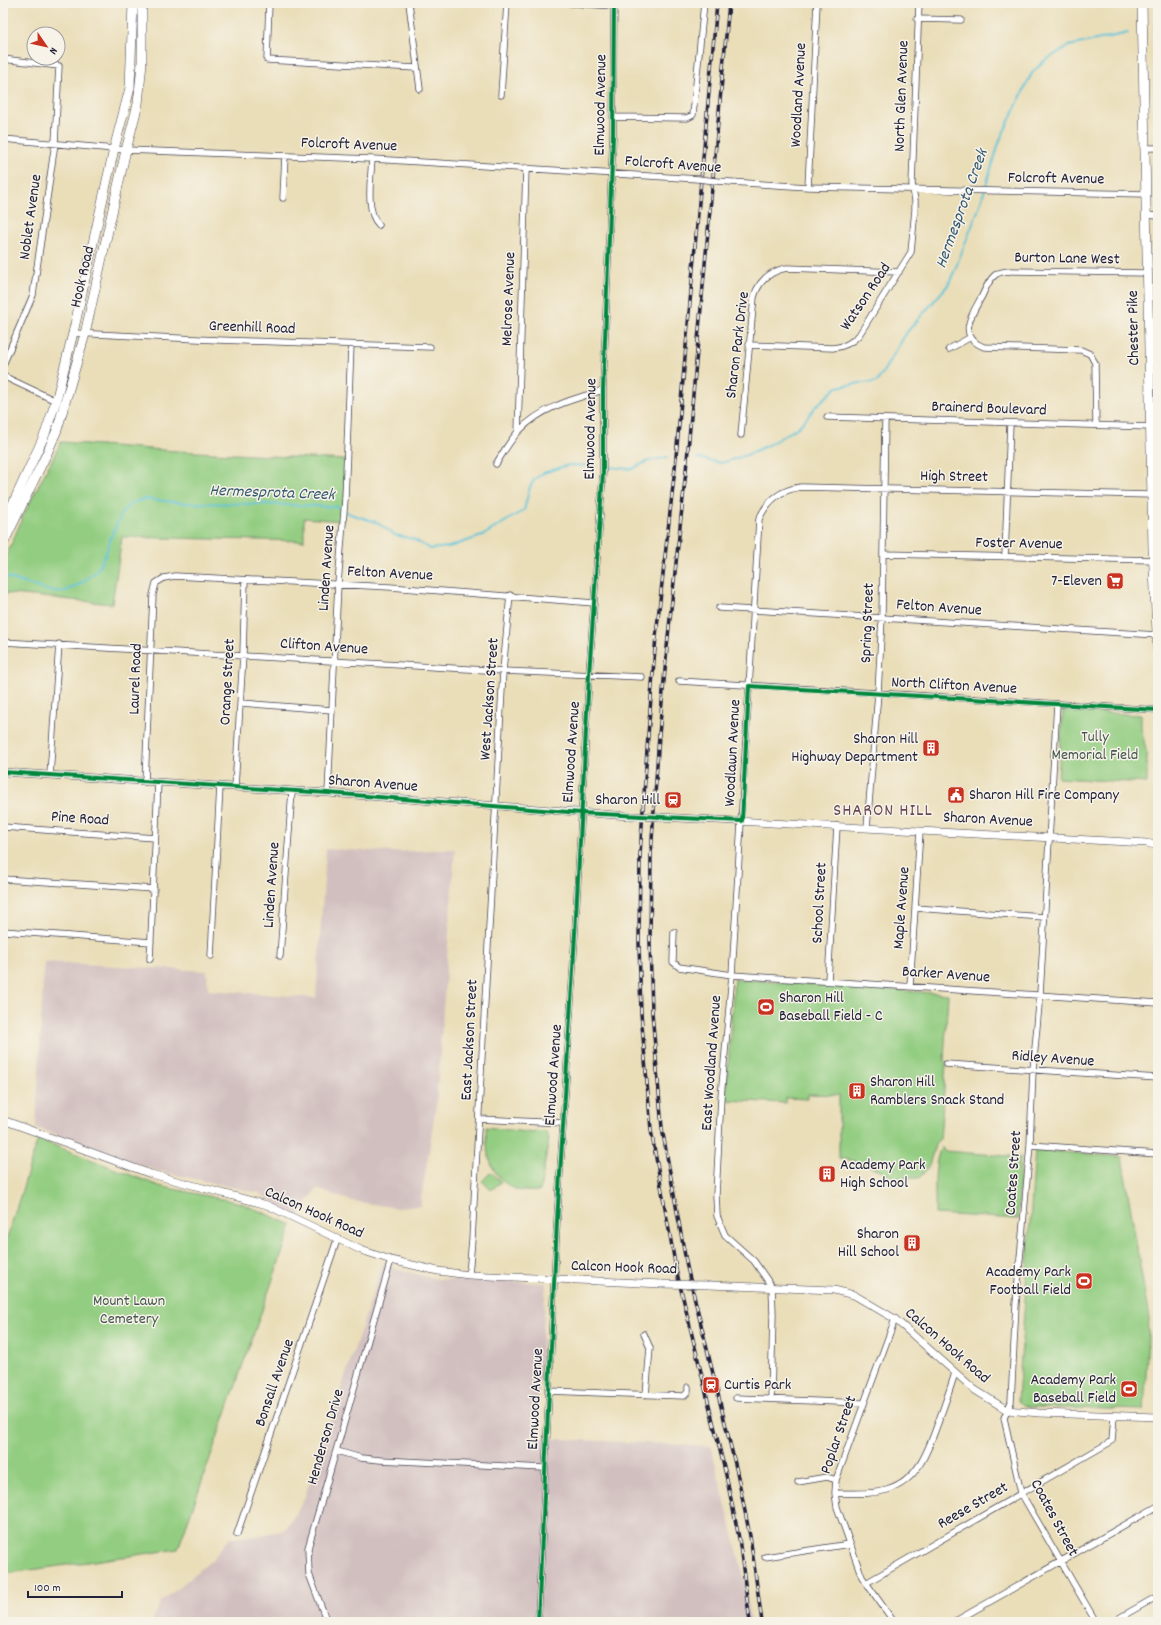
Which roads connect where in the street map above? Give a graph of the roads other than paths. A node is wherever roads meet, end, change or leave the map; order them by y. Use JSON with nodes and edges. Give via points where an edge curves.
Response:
{"nodes":[{"id":1,"x":133,"y":3,"type":"edge"},
{"id":2,"x":142,"y":3,"type":"edge"},
{"id":3,"x":269,"y":3,"type":"edge"},
{"id":4,"x":409,"y":3,"type":"edge"},
{"id":5,"x":506,"y":3,"type":"edge"},
{"id":6,"x":570,"y":3,"type":"edge"},
{"id":7,"x":704,"y":3,"type":"edge"},
{"id":8,"x":817,"y":3,"type":"edge"},
{"id":9,"x":919,"y":3,"type":"edge"},
{"id":10,"x":1142,"y":3,"type":"edge"},
{"id":11,"x":614,"y":4,"type":"edge"},
{"id":12,"x":917,"y":19,"type":"junction"},
{"id":13,"x":961,"y":20,"type":"dead end"},
{"id":14,"x":3,"y":59,"type":"edge"},
{"id":15,"x":416,"y":68,"type":"junction"},
{"id":16,"x":420,"y":89,"type":"dead end"},
{"id":17,"x":501,"y":95,"type":"dead end"},
{"id":18,"x":613,"y":117,"type":"junction"},
{"id":19,"x":3,"y":139,"type":"edge"},
{"id":20,"x":54,"y":143,"type":"junction"},
{"id":21,"x":1145,"y":148,"type":"junction"},
{"id":22,"x":1158,"y":148,"type":"edge"},
{"id":23,"x":114,"y":149,"type":"junction"},
{"id":24,"x":126,"y":150,"type":"junction"},
{"id":25,"x":285,"y":156,"type":"junction"},
{"id":26,"x":372,"y":158,"type":"junction"},
{"id":27,"x":526,"y":168,"type":"junction"},
{"id":28,"x":612,"y":174,"type":"junction"},
{"id":29,"x":808,"y":187,"type":"junction"},
{"id":30,"x":913,"y":190,"type":"junction"},
{"id":31,"x":1146,"y":194,"type":"junction"},
{"id":32,"x":283,"y":198,"type":"dead end"},
{"id":33,"x":1146,"y":215,"type":"junction"},
{"id":34,"x":1158,"y":216,"type":"edge"},
{"id":35,"x":378,"y":226,"type":"dead end"},
{"id":36,"x":899,"y":272,"type":"junction"},
{"id":37,"x":1148,"y":274,"type":"junction"},
{"id":38,"x":73,"y":333,"type":"junction"},
{"id":39,"x":85,"y":334,"type":"junction"},
{"id":40,"x":971,"y":337,"type":"junction"},
{"id":41,"x":749,"y":345,"type":"junction"},
{"id":42,"x":352,"y":346,"type":"junction"},
{"id":43,"x":430,"y":348,"type":"dead end"},
{"id":44,"x":949,"y":349,"type":"dead end"},
{"id":45,"x":3,"y":366,"type":"edge"},
{"id":46,"x":3,"y":376,"type":"edge"},
{"id":47,"x":603,"y":390,"type":"junction"},
{"id":48,"x":56,"y":401,"type":"junction"},
{"id":49,"x":827,"y":418,"type":"dead end"},
{"id":50,"x":885,"y":419,"type":"junction"},
{"id":51,"x":1010,"y":423,"type":"junction"},
{"id":52,"x":1096,"y":425,"type":"junction"},
{"id":53,"x":1151,"y":427,"type":"junction"},
{"id":54,"x":518,"y":432,"type":"junction"},
{"id":55,"x":741,"y":435,"type":"dead end"},
{"id":56,"x":496,"y":464,"type":"dead end"},
{"id":57,"x":1155,"y":470,"type":"edge"},
{"id":58,"x":883,"y":488,"type":"junction"},
{"id":59,"x":1008,"y":491,"type":"junction"},
{"id":60,"x":1152,"y":495,"type":"junction"},
{"id":61,"x":7,"y":506,"type":"edge"},
{"id":62,"x":764,"y":509,"type":"joint"},
{"id":63,"x":3,"y":525,"type":"edge"},
{"id":64,"x":3,"y":544,"type":"edge"},
{"id":65,"x":1156,"y":550,"type":"edge"},
{"id":66,"x":884,"y":554,"type":"junction"},
{"id":67,"x":1005,"y":557,"type":"junction"},
{"id":68,"x":1154,"y":560,"type":"junction"},
{"id":69,"x":161,"y":579,"type":"joint"},
{"id":70,"x":245,"y":580,"type":"junction"},
{"id":71,"x":338,"y":584,"type":"junction"},
{"id":72,"x":510,"y":595,"type":"junction"},
{"id":73,"x":594,"y":603,"type":"junction"},
{"id":74,"x":719,"y":608,"type":"dead end"},
{"id":75,"x":752,"y":610,"type":"junction"},
{"id":76,"x":882,"y":618,"type":"junction"},
{"id":77,"x":1157,"y":624,"type":"edge"},
{"id":78,"x":1157,"y":635,"type":"edge"},
{"id":79,"x":3,"y":642,"type":"edge"},
{"id":80,"x":59,"y":644,"type":"junction"},
{"id":81,"x":150,"y":650,"type":"junction"},
{"id":82,"x":1158,"y":652,"type":"edge"},
{"id":83,"x":243,"y":655,"type":"junction"},
{"id":84,"x":334,"y":662,"type":"junction"},
{"id":85,"x":503,"y":671,"type":"junction"},
{"id":86,"x":589,"y":675,"type":"junction"},
{"id":87,"x":642,"y":677,"type":"dead end"},
{"id":88,"x":679,"y":682,"type":"dead end"},
{"id":89,"x":749,"y":686,"type":"junction"},
{"id":90,"x":878,"y":693,"type":"junction"},
{"id":91,"x":240,"y":703,"type":"junction"},
{"id":92,"x":1057,"y":704,"type":"junction"},
{"id":93,"x":332,"y":710,"type":"junction"},
{"id":94,"x":1158,"y":710,"type":"edge"},
{"id":95,"x":3,"y":772,"type":"edge"},
{"id":96,"x":50,"y":775,"type":"junction"},
{"id":97,"x":145,"y":782,"type":"junction"},
{"id":98,"x":158,"y":783,"type":"junction"},
{"id":99,"x":220,"y":786,"type":"junction"},
{"id":100,"x":235,"y":786,"type":"junction"},
{"id":101,"x":292,"y":791,"type":"junction"},
{"id":102,"x":328,"y":793,"type":"junction"},
{"id":103,"x":497,"y":805,"type":"junction"},
{"id":104,"x":581,"y":813,"type":"junction"},
{"id":105,"x":742,"y":821,"type":"junction"},
{"id":106,"x":837,"y":826,"type":"junction"},
{"id":107,"x":3,"y":827,"type":"edge"},
{"id":108,"x":867,"y":828,"type":"junction"},
{"id":109,"x":920,"y":831,"type":"junction"},
{"id":110,"x":1050,"y":837,"type":"junction"},
{"id":111,"x":155,"y":838,"type":"junction"},
{"id":112,"x":1158,"y":846,"type":"edge"},
{"id":113,"x":3,"y":879,"type":"edge"},
{"id":114,"x":154,"y":889,"type":"junction"},
{"id":115,"x":915,"y":908,"type":"junction"},
{"id":116,"x":1044,"y":917,"type":"junction"},
{"id":117,"x":3,"y":931,"type":"edge"},
{"id":118,"x":674,"y":932,"type":"dead end"},
{"id":119,"x":151,"y":942,"type":"junction"},
{"id":120,"x":212,"y":956,"type":"dead end"},
{"id":121,"x":280,"y":956,"type":"dead end"},
{"id":122,"x":150,"y":959,"type":"dead end"},
{"id":123,"x":732,"y":975,"type":"junction"},
{"id":124,"x":828,"y":981,"type":"junction"},
{"id":125,"x":910,"y":986,"type":"junction"},
{"id":126,"x":1040,"y":994,"type":"junction"},
{"id":127,"x":1158,"y":1003,"type":"edge"},
{"id":128,"x":946,"y":1064,"type":"dead end"},
{"id":129,"x":1033,"y":1070,"type":"junction"},
{"id":130,"x":1158,"y":1078,"type":"edge"},
{"id":131,"x":479,"y":1119,"type":"junction"},
{"id":132,"x":3,"y":1120,"type":"edge"},
{"id":133,"x":563,"y":1123,"type":"junction"},
{"id":134,"x":1030,"y":1145,"type":"junction"},
{"id":135,"x":1158,"y":1154,"type":"edge"},
{"id":136,"x":338,"y":1240,"type":"junction"},
{"id":137,"x":391,"y":1260,"type":"junction"},
{"id":138,"x":469,"y":1275,"type":"junction"},
{"id":139,"x":554,"y":1279,"type":"junction"},
{"id":140,"x":772,"y":1287,"type":"junction"},
{"id":141,"x":895,"y":1319,"type":"junction"},
{"id":142,"x":644,"y":1334,"type":"dead end"},
{"id":143,"x":956,"y":1373,"type":"junction"},
{"id":144,"x":688,"y":1387,"type":"dead end"},
{"id":145,"x":548,"y":1391,"type":"junction"},
{"id":146,"x":646,"y":1395,"type":"junction"},
{"id":147,"x":736,"y":1398,"type":"dead end"},
{"id":148,"x":770,"y":1399,"type":"junction"},
{"id":149,"x":863,"y":1403,"type":"junction"},
{"id":150,"x":1007,"y":1410,"type":"junction"},
{"id":151,"x":1114,"y":1416,"type":"junction"},
{"id":152,"x":1158,"y":1417,"type":"edge"},
{"id":153,"x":336,"y":1451,"type":"junction"},
{"id":154,"x":544,"y":1468,"type":"junction"},
{"id":155,"x":836,"y":1480,"type":"junction"},
{"id":156,"x":798,"y":1482,"type":"dead end"},
{"id":157,"x":835,"y":1493,"type":"junction"},
{"id":158,"x":1021,"y":1493,"type":"junction"},
{"id":159,"x":1158,"y":1506,"type":"edge"},
{"id":160,"x":237,"y":1534,"type":"dead end"},
{"id":161,"x":850,"y":1544,"type":"junction"},
{"id":162,"x":765,"y":1557,"type":"dead end"},
{"id":163,"x":1061,"y":1561,"type":"junction"},
{"id":164,"x":866,"y":1582,"type":"junction"},
{"id":165,"x":1158,"y":1596,"type":"edge"},
{"id":166,"x":327,"y":1622,"type":"edge"},
{"id":167,"x":538,"y":1622,"type":"edge"},
{"id":168,"x":894,"y":1622,"type":"edge"},
{"id":169,"x":954,"y":1622,"type":"edge"},
{"id":170,"x":1096,"y":1622,"type":"edge"},
{"id":171,"x":1112,"y":1622,"type":"edge"}],
"edges":[{"from":1,"to":23,"type":"main road","name":"Hook Road","via":[[130,88]]},
{"from":2,"to":24,"type":"main road","name":"Hook Road","via":[[140,92]]},
{"from":3,"to":15,"type":"street","via":[[267,60]]},
{"from":4,"to":15,"type":"street"},
{"from":5,"to":17,"type":"street"},
{"from":6,"to":11,"type":"street"},
{"from":7,"to":18,"type":"street","via":[[693,115],[688,118]]},
{"from":8,"to":29,"type":"street","name":"Woodland Avenue"},
{"from":9,"to":12,"type":"street","name":"North Glen Avenue"},
{"from":10,"to":21,"type":"main road","name":"Chester Pike"},
{"from":11,"to":18,"type":"street","name":"Elmwood Avenue"},
{"from":12,"to":13,"type":"street"},
{"from":12,"to":30,"type":"street","name":"North Glen Avenue"},
{"from":14,"to":20,"type":"street","name":"Noblet Avenue","via":[[58,66]]},
{"from":15,"to":16,"type":"street"},
{"from":18,"to":28,"type":"street","name":"Elmwood Avenue"},
{"from":19,"to":20,"type":"street","name":"Folcroft Avenue"},
{"from":20,"to":23,"type":"street","name":"Folcroft Avenue"},
{"from":20,"to":45,"type":"street","name":"Noblet Avenue","via":[[33,295]]},
{"from":21,"to":22,"type":"street"},
{"from":21,"to":31,"type":"main road","name":"Chester Pike"},
{"from":23,"to":24,"type":"street","name":"Folcroft Avenue"},
{"from":23,"to":38,"type":"main road","name":"Hook Road"},
{"from":24,"to":25,"type":"street","name":"Folcroft Avenue"},
{"from":24,"to":39,"type":"main road","name":"Hook Road"},
{"from":25,"to":26,"type":"street","name":"Folcroft Avenue"},
{"from":25,"to":32,"type":"street"},
{"from":26,"to":27,"type":"street","name":"Folcroft Avenue"},
{"from":26,"to":35,"type":"street","via":[[371,210]]},
{"from":27,"to":28,"type":"street","name":"Folcroft Avenue"},
{"from":27,"to":54,"type":"street","name":"Melrose Avenue"},
{"from":28,"to":29,"type":"street","name":"Folcroft Avenue","bridge":true},
{"from":28,"to":47,"type":"street","name":"Elmwood Avenue"},
{"from":29,"to":30,"type":"street","name":"Folcroft Avenue"},
{"from":30,"to":31,"type":"street","name":"Folcroft Avenue"},
{"from":30,"to":36,"type":"street","name":"Watson Road","via":[[913,242],[911,252]]},
{"from":31,"to":33,"type":"main road","name":"Chester Pike"},
{"from":33,"to":34,"type":"street"},
{"from":33,"to":37,"type":"main road","name":"Chester Pike"},
{"from":36,"to":41,"type":"street","name":"Watson Road","via":[[859,335],[845,345],[833,348]]},
{"from":36,"to":41,"type":"street","name":"Sharon Park Drive","via":[[792,268],[775,270],[765,277],[755,291]]},
{"from":37,"to":40,"type":"street","name":"Burton Lane West","via":[[1009,271],[998,273],[990,281],[970,319],[968,328]]},
{"from":37,"to":53,"type":"main road","name":"Chester Pike"},
{"from":38,"to":39,"type":"street","name":"Greenhill Road"},
{"from":38,"to":48,"type":"main road","name":"Hook Road"},
{"from":39,"to":42,"type":"street","name":"Greenhill Road"},
{"from":39,"to":64,"type":"main road","name":"Hook Road","via":[[48,451]]},
{"from":40,"to":44,"type":"street"},
{"from":40,"to":52,"type":"street","via":[[978,344],[988,348],[1081,350],[1090,354],[1095,363]]},
{"from":41,"to":55,"type":"street","name":"Sharon Park Drive"},
{"from":42,"to":43,"type":"street","name":"Greenhill Road"},
{"from":42,"to":71,"type":"street","name":"Linden Avenue"},
{"from":46,"to":48,"type":"street"},
{"from":47,"to":54,"type":"street","via":[[559,404],[528,422]]},
{"from":47,"to":73,"type":"street","name":"Elmwood Avenue","via":[[603,473]]},
{"from":48,"to":61,"type":"main road","name":"Hook Road","via":[[39,448]]},
{"from":49,"to":50,"type":"street","name":"Brainerd Boulevard"},
{"from":50,"to":51,"type":"street","name":"Brainerd Boulevard"},
{"from":50,"to":58,"type":"street","name":"Spring Street"},
{"from":51,"to":52,"type":"street","name":"Brainerd Boulevard"},
{"from":51,"to":59,"type":"street"},
{"from":52,"to":53,"type":"street","name":"Brainerd Boulevard"},
{"from":53,"to":57,"type":"main road","name":"Chester Pike"},
{"from":54,"to":56,"type":"street"},
{"from":57,"to":60,"type":"main road","name":"Chester Pike"},
{"from":58,"to":59,"type":"street","name":"High Street"},
{"from":58,"to":62,"type":"street","name":"High Street","via":[[792,488],[778,494]]},
{"from":58,"to":66,"type":"street","name":"Spring Street"},
{"from":59,"to":60,"type":"street","name":"High Street"},
{"from":59,"to":67,"type":"street"},
{"from":60,"to":65,"type":"main road","name":"Chester Pike"},
{"from":61,"to":63,"type":"main road","name":"Hook Road"},
{"from":62,"to":75,"type":"street","name":"Woodlawn Avenue","via":[[759,519]]},
{"from":65,"to":68,"type":"main road","name":"Chester Pike"},
{"from":66,"to":67,"type":"street","name":"Foster Avenue"},
{"from":66,"to":76,"type":"street","name":"Spring Street"},
{"from":67,"to":68,"type":"street","name":"Foster Avenue"},
{"from":68,"to":77,"type":"main road","name":"Chester Pike"},
{"from":69,"to":70,"type":"street","name":"Felton Avenue","via":[[175,576]]},
{"from":69,"to":81,"type":"street","name":"Laurel Road","via":[[156,583],[153,595]]},
{"from":70,"to":71,"type":"street","name":"Felton Avenue"},
{"from":70,"to":83,"type":"street","name":"Orange Street"},
{"from":71,"to":72,"type":"street","name":"Felton Avenue"},
{"from":71,"to":84,"type":"street","name":"Linden Avenue"},
{"from":72,"to":73,"type":"street","name":"Felton Avenue"},
{"from":72,"to":85,"type":"street","name":"West Jackson Street"},
{"from":73,"to":86,"type":"street","name":"Elmwood Avenue"},
{"from":74,"to":75,"type":"street","name":"Felton Avenue"},
{"from":75,"to":76,"type":"street","name":"Felton Avenue"},
{"from":75,"to":89,"type":"street","name":"Woodlawn Avenue"},
{"from":76,"to":78,"type":"street","name":"Felton Avenue"},
{"from":76,"to":90,"type":"street","name":"Spring Street"},
{"from":77,"to":78,"type":"main road","name":"Chester Pike"},
{"from":78,"to":82,"type":"main road","name":"Chester Pike"},
{"from":79,"to":80,"type":"street","name":"Clifton Avenue"},
{"from":80,"to":81,"type":"street","name":"Clifton Avenue"},
{"from":80,"to":96,"type":"street"},
{"from":81,"to":83,"type":"street","name":"Clifton Avenue"},
{"from":81,"to":97,"type":"street","name":"Laurel Road"},
{"from":83,"to":84,"type":"street","name":"Clifton Avenue"},
{"from":83,"to":91,"type":"street","name":"Orange Street"},
{"from":84,"to":85,"type":"street","name":"Clifton Avenue"},
{"from":84,"to":93,"type":"street","name":"Linden Avenue"},
{"from":85,"to":86,"type":"street","name":"Clifton Avenue"},
{"from":85,"to":103,"type":"street","name":"West Jackson Street"},
{"from":86,"to":87,"type":"street","name":"Clifton Avenue"},
{"from":86,"to":104,"type":"street","name":"Elmwood Avenue"},
{"from":88,"to":89,"type":"street","name":"North Clifton Avenue"},
{"from":89,"to":90,"type":"street","name":"North Clifton Avenue"},
{"from":89,"to":105,"type":"street","name":"Woodlawn Avenue"},
{"from":90,"to":92,"type":"street","name":"North Clifton Avenue"},
{"from":90,"to":108,"type":"street","name":"Spring Street"},
{"from":91,"to":93,"type":"street"},
{"from":91,"to":100,"type":"street","name":"Orange Street"},
{"from":92,"to":94,"type":"street","name":"North Clifton Avenue"},
{"from":92,"to":110,"type":"street","name":"Coates Street"},
{"from":93,"to":102,"type":"street","name":"Linden Avenue"},
{"from":95,"to":96,"type":"street","name":"Sharon Avenue"},
{"from":96,"to":97,"type":"street","name":"Sharon Avenue"},
{"from":97,"to":98,"type":"street","name":"Sharon Avenue"},
{"from":98,"to":99,"type":"street","name":"Sharon Avenue"},
{"from":98,"to":111,"type":"street"},
{"from":99,"to":100,"type":"street","name":"Sharon Avenue"},
{"from":99,"to":120,"type":"street"},
{"from":100,"to":101,"type":"street","name":"Sharon Avenue"},
{"from":101,"to":102,"type":"street","name":"Sharon Avenue"},
{"from":101,"to":121,"type":"street","name":"Linden Avenue"},
{"from":102,"to":103,"type":"street","name":"Sharon Avenue"},
{"from":103,"to":104,"type":"street","name":"Sharon Avenue"},
{"from":103,"to":131,"type":"street","name":"East Jackson Street"},
{"from":104,"to":105,"type":"street","name":"Sharon Avenue","bridge":true},
{"from":104,"to":133,"type":"street","name":"Elmwood Avenue"},
{"from":105,"to":106,"type":"street","name":"Sharon Avenue"},
{"from":105,"to":123,"type":"street","name":"East Woodland Avenue"},
{"from":106,"to":108,"type":"street","name":"Sharon Avenue"},
{"from":106,"to":124,"type":"street","name":"School Street"},
{"from":107,"to":111,"type":"street","name":"Pine Road"},
{"from":108,"to":109,"type":"street","name":"Sharon Avenue"},
{"from":109,"to":110,"type":"street","name":"Sharon Avenue"},
{"from":109,"to":115,"type":"street","name":"Maple Avenue"},
{"from":110,"to":112,"type":"street","name":"Sharon Avenue","via":[[1147,843]]},
{"from":110,"to":116,"type":"street","name":"Coates Street"},
{"from":111,"to":114,"type":"street"},
{"from":113,"to":114,"type":"street"},
{"from":114,"to":119,"type":"street"},
{"from":115,"to":116,"type":"street"},
{"from":115,"to":125,"type":"street","name":"Maple Avenue"},
{"from":116,"to":126,"type":"street","name":"Coates Street"},
{"from":117,"to":119,"type":"street"},
{"from":118,"to":123,"type":"street","name":"Barker Avenue","via":[[675,965]]},
{"from":119,"to":122,"type":"street"},
{"from":123,"to":124,"type":"street","name":"Barker Avenue"},
{"from":123,"to":140,"type":"street","name":"East Woodland Avenue","via":[[721,1097],[717,1216],[725,1235],[760,1267]]},
{"from":124,"to":125,"type":"street","name":"Barker Avenue"},
{"from":125,"to":126,"type":"street","name":"Barker Avenue"},
{"from":126,"to":127,"type":"street","name":"Barker Avenue"},
{"from":126,"to":129,"type":"street","name":"Coates Street"},
{"from":128,"to":129,"type":"street","name":"Ridley Avenue"},
{"from":129,"to":130,"type":"street","name":"Ridley Avenue"},
{"from":129,"to":134,"type":"street","name":"Coates Street"},
{"from":131,"to":133,"type":"street"},
{"from":131,"to":138,"type":"street","name":"East Jackson Street"},
{"from":132,"to":136,"type":"street","name":"Calcon Hook Road","via":[[151,1174],[267,1205]]},
{"from":133,"to":139,"type":"street","name":"Elmwood Avenue"},
{"from":134,"to":135,"type":"street"},
{"from":134,"to":150,"type":"street","name":"Coates Street","via":[[1016,1304],[1011,1402]]},
{"from":136,"to":137,"type":"street","name":"Calcon Hook Road"},
{"from":136,"to":160,"type":"street","name":"Bonsall Avenue"},
{"from":137,"to":138,"type":"street","name":"Calcon Hook Road"},
{"from":137,"to":153,"type":"street","name":"Henderson Drive"},
{"from":138,"to":139,"type":"street","name":"Calcon Hook Road"},
{"from":139,"to":140,"type":"street","name":"Calcon Hook Road","bridge":true},
{"from":139,"to":145,"type":"street","name":"Elmwood Avenue"},
{"from":140,"to":141,"type":"street","name":"Calcon Hook Road","via":[[834,1290],[854,1295]]},
{"from":140,"to":148,"type":"street"},
{"from":141,"to":143,"type":"street","name":"Calcon Hook Road"},
{"from":141,"to":149,"type":"street","name":"Poplar Street"},
{"from":142,"to":146,"type":"street","via":[[650,1348]]},
{"from":143,"to":150,"type":"street","name":"Calcon Hook Road"},
{"from":143,"to":157,"type":"street","via":[[929,1450],[917,1470],[898,1486],[875,1493]]},
{"from":144,"to":146,"type":"street","via":[[688,1392],[684,1396]]},
{"from":145,"to":146,"type":"street"},
{"from":145,"to":154,"type":"street","name":"Elmwood Avenue"},
{"from":147,"to":148,"type":"street"},
{"from":148,"to":149,"type":"street"},
{"from":149,"to":155,"type":"street","name":"Poplar Street"},
{"from":150,"to":151,"type":"street","name":"Calcon Hook Road"},
{"from":150,"to":158,"type":"street","name":"Coates Street","via":[[1005,1424]]},
{"from":151,"to":152,"type":"street","name":"Calcon Hook Road"},
{"from":151,"to":158,"type":"street","name":"Reese Street","via":[[1112,1441]]},
{"from":153,"to":154,"type":"street","via":[[380,1460]]},
{"from":153,"to":166,"type":"street","name":"Henderson Drive","via":[[308,1548],[309,1574]]},
{"from":154,"to":167,"type":"street","name":"Elmwood Avenue"},
{"from":155,"to":156,"type":"street","via":[[827,1477]]},
{"from":155,"to":157,"type":"street","name":"Poplar Street"},
{"from":157,"to":161,"type":"street","name":"Poplar Street","via":[[837,1507]]},
{"from":158,"to":163,"type":"street","name":"Coates Street"},
{"from":158,"to":164,"type":"street","name":"Reese Street"},
{"from":159,"to":163,"type":"street"},
{"from":161,"to":162,"type":"street"},
{"from":161,"to":164,"type":"street","name":"Poplar Street"},
{"from":163,"to":169,"type":"street"},
{"from":163,"to":170,"type":"street","name":"Coates Street"},
{"from":164,"to":168,"type":"street","name":"Poplar Street"},
{"from":165,"to":171,"type":"street"}]}
